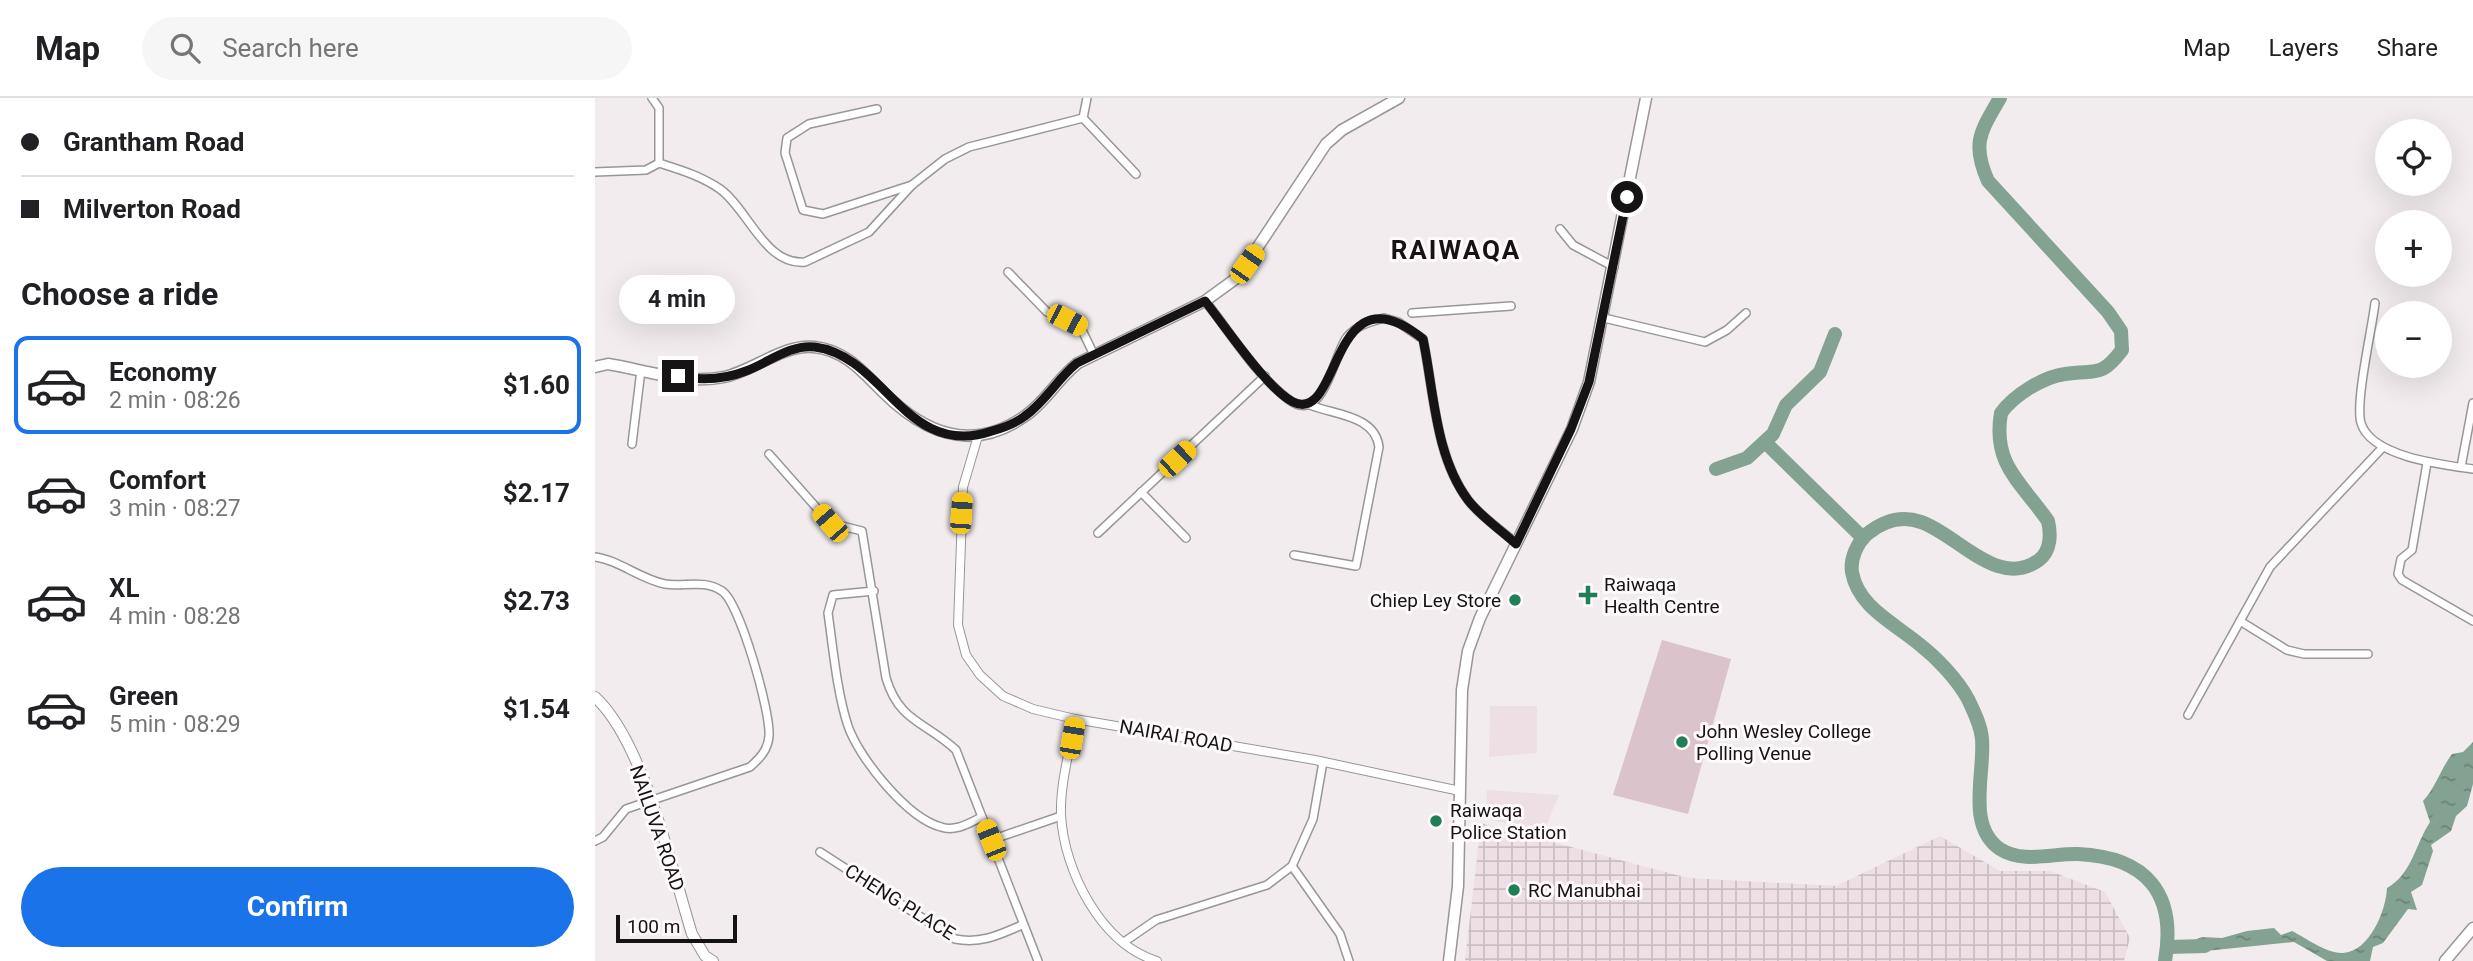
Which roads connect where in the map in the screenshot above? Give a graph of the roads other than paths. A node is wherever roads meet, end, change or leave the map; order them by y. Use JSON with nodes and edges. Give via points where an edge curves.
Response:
{"nodes":[{"id":1,"x":652,"y":98,"type":"edge"},
{"id":2,"x":1087,"y":98,"type":"edge"},
{"id":3,"x":1399,"y":98,"type":"edge"},
{"id":4,"x":1646,"y":98,"type":"edge"},
{"id":5,"x":877,"y":109,"type":"dead end"},
{"id":6,"x":1083,"y":118,"type":"junction"},
{"id":7,"x":659,"y":163,"type":"junction"},
{"id":8,"x":595,"y":172,"type":"edge"},
{"id":9,"x":1136,"y":174,"type":"dead end"},
{"id":10,"x":912,"y":185,"type":"junction"},
{"id":11,"x":1560,"y":229,"type":"dead end"},
{"id":12,"x":1614,"y":267,"type":"junction"},
{"id":13,"x":1008,"y":272,"type":"dead end"},
{"id":14,"x":1205,"y":301,"type":"junction"},
{"id":15,"x":2375,"y":303,"type":"dead end"},
{"id":16,"x":1511,"y":306,"type":"dead end"},
{"id":17,"x":1412,"y":313,"type":"dead end"},
{"id":18,"x":1746,"y":313,"type":"dead end"},
{"id":19,"x":1605,"y":318,"type":"junction"},
{"id":20,"x":1094,"y":355,"type":"junction"},
{"id":21,"x":595,"y":367,"type":"edge"},
{"id":22,"x":641,"y":370,"type":"junction"},
{"id":23,"x":1265,"y":376,"type":"junction"},
{"id":24,"x":2473,"y":403,"type":"edge"},
{"id":25,"x":1310,"y":405,"type":"junction"},
{"id":26,"x":978,"y":436,"type":"junction"},
{"id":27,"x":632,"y":444,"type":"dead end"},
{"id":28,"x":2383,"y":447,"type":"junction"},
{"id":29,"x":769,"y":454,"type":"dead end"},
{"id":30,"x":2427,"y":463,"type":"junction"},
{"id":31,"x":2461,"y":467,"type":"junction"},
{"id":32,"x":2473,"y":469,"type":"edge"},
{"id":33,"x":1141,"y":492,"type":"junction"},
{"id":34,"x":1098,"y":533,"type":"dead end"},
{"id":35,"x":1186,"y":538,"type":"dead end"},
{"id":36,"x":1516,"y":544,"type":"junction"},
{"id":37,"x":1294,"y":555,"type":"dead end"},
{"id":38,"x":595,"y":557,"type":"edge"},
{"id":39,"x":874,"y":591,"type":"junction"},
{"id":40,"x":2241,"y":621,"type":"junction"},
{"id":41,"x":2473,"y":621,"type":"edge"},
{"id":42,"x":2368,"y":654,"type":"dead end"},
{"id":43,"x":595,"y":697,"type":"edge"},
{"id":44,"x":2188,"y":715,"type":"dead end"},
{"id":45,"x":1075,"y":719,"type":"junction"},
{"id":46,"x":1323,"y":762,"type":"junction"},
{"id":47,"x":1460,"y":791,"type":"junction"},
{"id":48,"x":650,"y":802,"type":"junction"},
{"id":49,"x":1061,"y":816,"type":"junction"},
{"id":50,"x":982,"y":817,"type":"junction"},
{"id":51,"x":991,"y":840,"type":"junction"},
{"id":52,"x":595,"y":841,"type":"edge"},
{"id":53,"x":820,"y":852,"type":"dead end"},
{"id":54,"x":1292,"y":866,"type":"junction"},
{"id":55,"x":1022,"y":925,"type":"junction"},
{"id":56,"x":2473,"y":928,"type":"edge"},
{"id":57,"x":1125,"y":942,"type":"junction"},
{"id":58,"x":713,"y":961,"type":"edge"},
{"id":59,"x":1038,"y":961,"type":"edge"},
{"id":60,"x":1157,"y":961,"type":"edge"},
{"id":61,"x":1349,"y":961,"type":"edge"},
{"id":62,"x":1449,"y":961,"type":"edge"},
{"id":63,"x":2445,"y":961,"type":"edge"}],
"edges":[{"from":1,"to":7,"type":"street","via":[[659,108]]},
{"from":2,"to":6,"type":"street"},
{"from":3,"to":14,"type":"main road","via":[[1326,144],[1238,277]]},
{"from":4,"to":12,"type":"main road"},
{"from":5,"to":10,"type":"street","via":[[809,124],[787,138],[785,153],[803,210],[823,214]]},
{"from":6,"to":9,"type":"street"},
{"from":6,"to":10,"type":"street","via":[[969,147]]},
{"from":7,"to":8,"type":"street","via":[[646,170]]},
{"from":7,"to":10,"type":"street","via":[[700,177],[723,191],[783,259],[794,263],[869,232]]},
{"from":11,"to":12,"type":"street","via":[[1573,245]]},
{"from":12,"to":19,"type":"main road"},
{"from":13,"to":20,"type":"street","via":[[1047,312],[1080,326]]},
{"from":14,"to":20,"type":"main road"},
{"from":14,"to":23,"type":"street"},
{"from":15,"to":28,"type":"street","via":[[2361,419],[2365,430]]},
{"from":16,"to":17,"type":"street"},
{"from":18,"to":19,"type":"street","via":[[1705,342]]},
{"from":19,"to":36,"type":"main road","via":[[1571,429]]},
{"from":20,"to":26,"type":"main road","via":[[1062,375],[1026,416]]},
{"from":21,"to":22,"type":"main road","via":[[608,364]]},
{"from":22,"to":26,"type":"main road","via":[[709,380],[748,371],[792,350],[812,346],[849,360],[904,412],[933,429],[956,437]]},
{"from":22,"to":27,"type":"street"},
{"from":23,"to":25,"type":"street","via":[[1290,401]]},
{"from":23,"to":33,"type":"street"},
{"from":24,"to":31,"type":"street"},
{"from":25,"to":36,"type":"street","via":[[1321,395],[1345,339],[1354,330],[1384,318],[1411,330],[1423,339],[1440,430],[1456,481],[1469,502]]},
{"from":25,"to":37,"type":"street","via":[[1364,423],[1378,437],[1379,447],[1356,566]]},
{"from":26,"to":45,"type":"street","name":"NAIRAI ROAD","via":[[963,487],[959,539],[958,625],[966,655],[1003,696]]},
{"from":28,"to":30,"type":"street"},
{"from":28,"to":40,"type":"street","via":[[2270,567]]},
{"from":29,"to":39,"type":"street","via":[[830,523],[862,531]]},
{"from":30,"to":31,"type":"street"},
{"from":30,"to":41,"type":"street","via":[[2412,550],[2401,559],[2398,574]]},
{"from":31,"to":32,"type":"street"},
{"from":33,"to":34,"type":"street"},
{"from":33,"to":35,"type":"street"},
{"from":36,"to":47,"type":"main road","via":[[1468,651],[1462,690]]},
{"from":38,"to":48,"type":"street","via":[[663,583],[707,583],[724,592],[738,615],[768,717],[764,754],[750,767]]},
{"from":39,"to":50,"type":"street","via":[[893,699],[905,715],[955,750]]},
{"from":39,"to":50,"type":"street","via":[[833,595],[829,602],[849,729],[876,771],[926,821],[956,829]]},
{"from":40,"to":42,"type":"street","via":[[2296,652]]},
{"from":40,"to":44,"type":"street"},
{"from":43,"to":48,"type":"main road","name":"NAILUVA ROAD","via":[[635,761]]},
{"from":45,"to":46,"type":"street","name":"NAIRAI ROAD"},
{"from":45,"to":49,"type":"street"},
{"from":46,"to":47,"type":"street","name":"NAIRAI ROAD"},
{"from":46,"to":54,"type":"street","via":[[1313,818]]},
{"from":47,"to":62,"type":"main road","via":[[1458,886]]},
{"from":48,"to":52,"type":"street","via":[[626,809]]},
{"from":48,"to":58,"type":"main road","name":"NAILUVA ROAD","via":[[692,934]]},
{"from":49,"to":51,"type":"street"},
{"from":49,"to":57,"type":"street","via":[[1084,893]]},
{"from":50,"to":51,"type":"street"},
{"from":51,"to":55,"type":"street"},
{"from":53,"to":55,"type":"street","name":"CHENG PLACE","via":[[955,939],[986,939]]},
{"from":54,"to":57,"type":"street","via":[[1267,885],[1156,920]]},
{"from":54,"to":61,"type":"street","via":[[1340,934]]},
{"from":55,"to":59,"type":"street"},
{"from":56,"to":63,"type":"main road"},
{"from":57,"to":60,"type":"street"}]}
